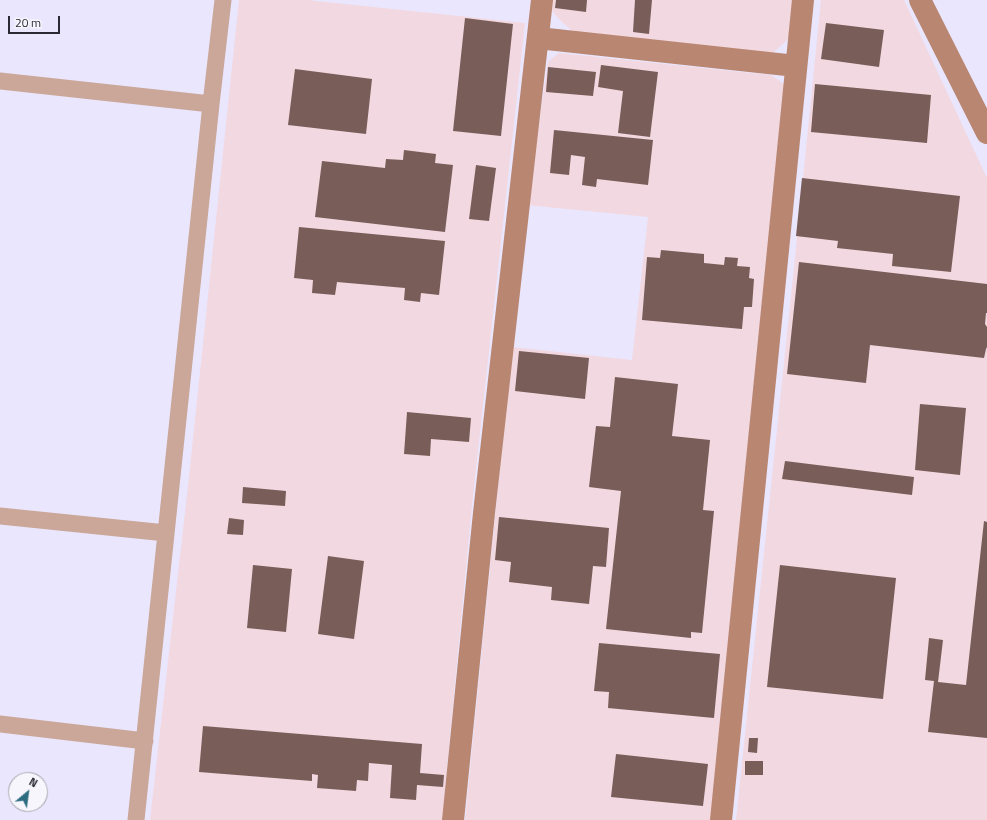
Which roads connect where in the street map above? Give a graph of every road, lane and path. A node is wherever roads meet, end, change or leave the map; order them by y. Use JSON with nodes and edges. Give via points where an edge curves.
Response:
{"nodes":[{"id":1,"x":223,"y":0,"type":"edge"},
{"id":2,"x":542,"y":0,"type":"edge"},
{"id":3,"x":803,"y":0,"type":"edge"},
{"id":4,"x":920,"y":0,"type":"edge"},
{"id":5,"x":538,"y":38,"type":"junction"},
{"id":6,"x":796,"y":66,"type":"junction"},
{"id":7,"x":0,"y":81,"type":"edge"},
{"id":8,"x":211,"y":104,"type":"junction"},
{"id":9,"x":987,"y":133,"type":"edge"},
{"id":10,"x":0,"y":516,"type":"edge"},
{"id":11,"x":166,"y":533,"type":"junction"},
{"id":12,"x":0,"y":724,"type":"edge"},
{"id":13,"x":145,"y":741,"type":"junction"},
{"id":14,"x":136,"y":820,"type":"edge"},
{"id":15,"x":453,"y":820,"type":"edge"},
{"id":16,"x":721,"y":820,"type":"edge"}],
"edges":[{"from":1,"to":8,"type":"street"},
{"from":2,"to":5,"type":"street"},
{"from":3,"to":6,"type":"street"},
{"from":4,"to":9,"type":"street"},
{"from":5,"to":6,"type":"street"},
{"from":5,"to":15,"type":"street","via":[[484,513]]},
{"from":6,"to":16,"type":"street"},
{"from":7,"to":8,"type":"street"},
{"from":8,"to":11,"type":"street"},
{"from":10,"to":11,"type":"street"},
{"from":11,"to":13,"type":"street"},
{"from":12,"to":13,"type":"street"},
{"from":13,"to":14,"type":"street"}]}
